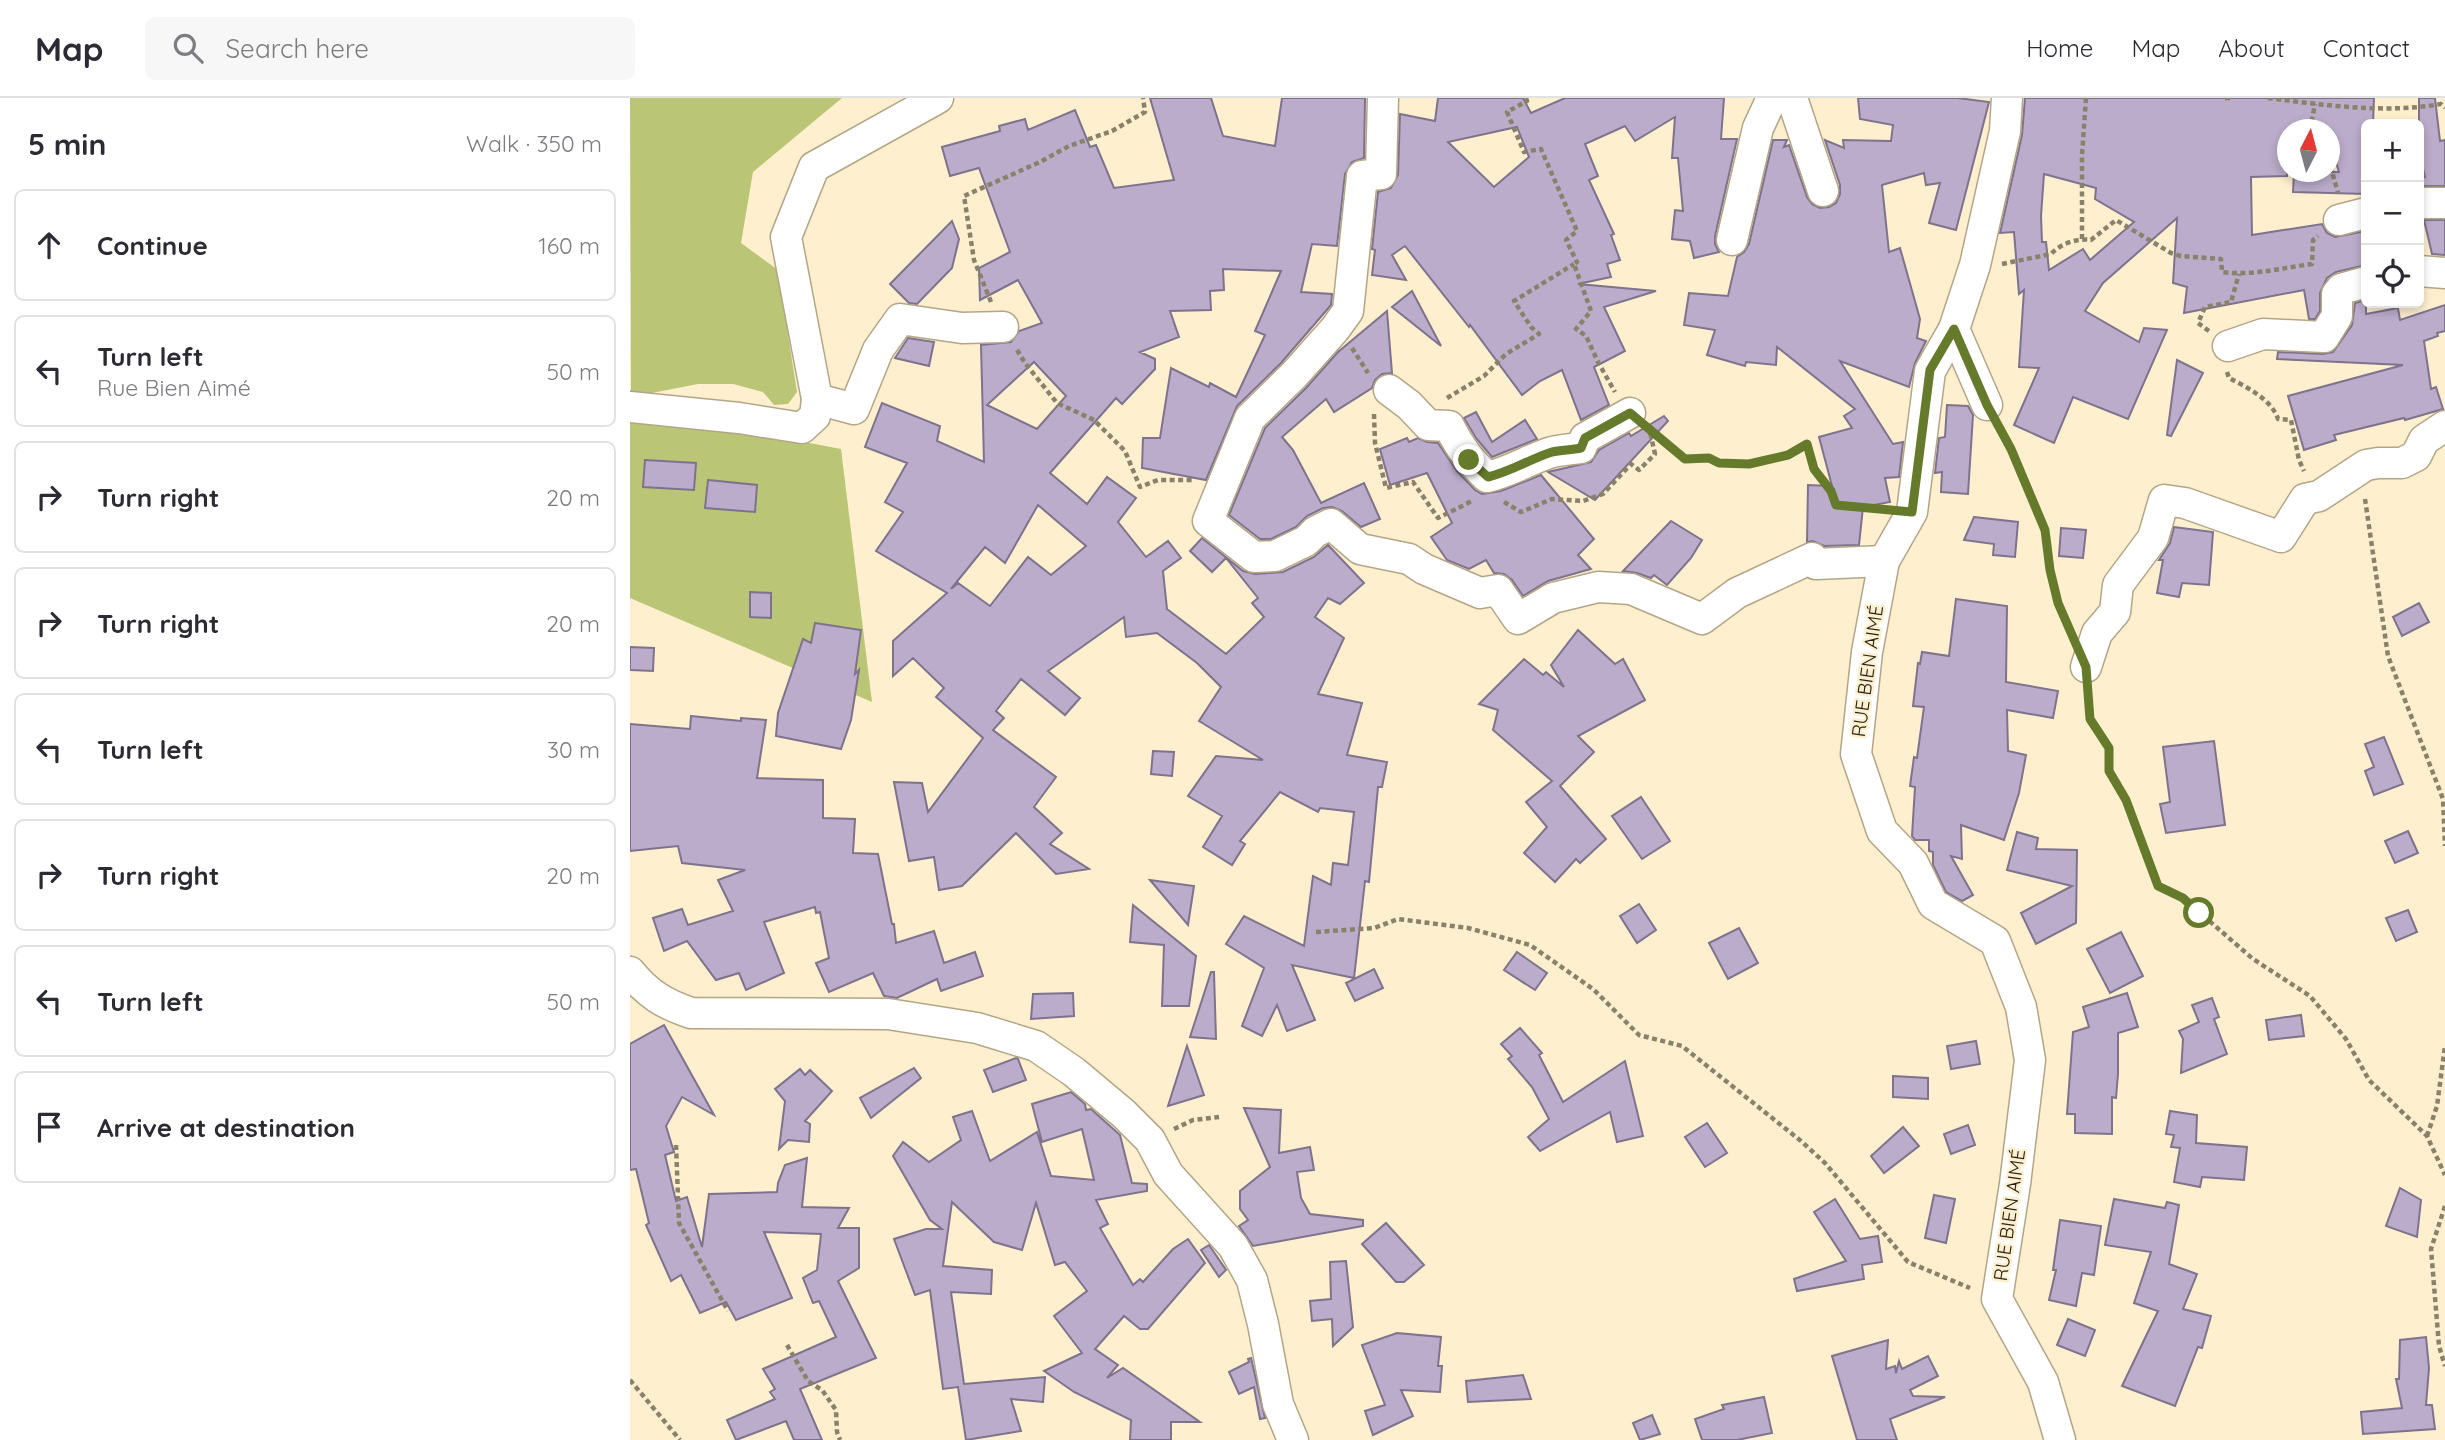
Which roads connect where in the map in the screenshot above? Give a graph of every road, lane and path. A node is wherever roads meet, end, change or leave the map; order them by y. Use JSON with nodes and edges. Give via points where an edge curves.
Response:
{"nodes":[{"id":1,"x":937,"y":98,"type":"edge"},
{"id":2,"x":1143,"y":98,"type":"edge"},
{"id":3,"x":1383,"y":98,"type":"edge"},
{"id":4,"x":1526,"y":98,"type":"edge"},
{"id":5,"x":1772,"y":98,"type":"edge"},
{"id":6,"x":1792,"y":98,"type":"edge"},
{"id":7,"x":2007,"y":98,"type":"edge"},
{"id":8,"x":2086,"y":98,"type":"edge"},
{"id":9,"x":2225,"y":98,"type":"edge"},
{"id":10,"x":2233,"y":98,"type":"edge"},
{"id":11,"x":2268,"y":98,"type":"edge"},
{"id":12,"x":2315,"y":104,"type":"junction"},
{"id":13,"x":2445,"y":108,"type":"edge"},
{"id":14,"x":2312,"y":119,"type":"edge"},
{"id":15,"x":2335,"y":182,"type":"edge"},
{"id":16,"x":1823,"y":191,"type":"dead end"},
{"id":17,"x":2424,"y":203,"type":"edge"},
{"id":18,"x":2445,"y":203,"type":"edge"},
{"id":19,"x":2353,"y":217,"type":"edge"},
{"id":20,"x":2082,"y":239,"type":"junction"},
{"id":21,"x":1732,"y":240,"type":"dead end"},
{"id":22,"x":1574,"y":264,"type":"junction"},
{"id":23,"x":1975,"y":265,"type":"junction"},
{"id":24,"x":2424,"y":271,"type":"edge"},
{"id":25,"x":2445,"y":272,"type":"edge"},
{"id":26,"x":2239,"y":274,"type":"junction"},
{"id":27,"x":2361,"y":283,"type":"edge"},
{"id":28,"x":1003,"y":327,"type":"junction"},
{"id":29,"x":1954,"y":329,"type":"junction"},
{"id":30,"x":2228,"y":346,"type":"junction"},
{"id":31,"x":1389,"y":390,"type":"dead end"},
{"id":32,"x":817,"y":399,"type":"junction"},
{"id":33,"x":1987,"y":405,"type":"joint"},
{"id":34,"x":630,"y":407,"type":"edge"},
{"id":35,"x":1630,"y":413,"type":"junction"},
{"id":36,"x":1428,"y":425,"type":"junction"},
{"id":37,"x":2445,"y":426,"type":"edge"},
{"id":38,"x":2378,"y":463,"type":"junction"},
{"id":39,"x":1223,"y":485,"type":"junction"},
{"id":40,"x":2299,"y":508,"type":"junction"},
{"id":41,"x":1912,"y":512,"type":"junction"},
{"id":42,"x":1884,"y":561,"type":"junction"},
{"id":43,"x":2086,"y":667,"type":"junction"},
{"id":44,"x":2445,"y":846,"type":"edge"},
{"id":45,"x":1316,"y":932,"type":"dead end"},
{"id":46,"x":630,"y":972,"type":"edge"},
{"id":47,"x":2445,"y":1046,"type":"edge"},
{"id":48,"x":1220,"y":1117,"type":"dead end"},
{"id":49,"x":2427,"y":1136,"type":"junction"},
{"id":50,"x":1150,"y":1140,"type":"junction"},
{"id":51,"x":676,"y":1145,"type":"dead end"},
{"id":52,"x":2445,"y":1175,"type":"edge"},
{"id":53,"x":2445,"y":1206,"type":"edge"},
{"id":54,"x":1997,"y":1299,"type":"junction"},
{"id":55,"x":728,"y":1311,"type":"dead end"},
{"id":56,"x":787,"y":1345,"type":"dead end"},
{"id":57,"x":2445,"y":1366,"type":"edge"},
{"id":58,"x":630,"y":1380,"type":"edge"},
{"id":59,"x":680,"y":1440,"type":"edge"},
{"id":60,"x":840,"y":1440,"type":"edge"},
{"id":61,"x":1293,"y":1440,"type":"edge"},
{"id":62,"x":2060,"y":1440,"type":"edge"}],
"edges":[{"from":1,"to":32,"type":"street","via":[[814,167],[786,237]]},
{"from":2,"to":28,"type":"path","via":[[1146,112],[1112,131],[1069,146],[964,197],[974,260]]},
{"from":3,"to":39,"type":"street","via":[[1381,174],[1362,176],[1348,311],[1250,418]]},
{"from":4,"to":22,"type":"path","via":[[1507,112],[1524,152],[1541,149],[1577,231],[1566,240]]},
{"from":5,"to":21,"type":"street","via":[[1758,128]]},
{"from":6,"to":16,"type":"street"},
{"from":7,"to":23,"type":"street","name":"RUE BIEN AIMÉ","via":[[2005,131]]},
{"from":8,"to":20,"type":"path"},
{"from":9,"to":10,"type":"path"},
{"from":11,"to":12,"type":"path"},
{"from":12,"to":13,"type":"path","via":[[2417,108],[2441,104]]},
{"from":12,"to":14,"type":"path"},
{"from":15,"to":19,"type":"path"},
{"from":17,"to":18,"type":"street"},
{"from":19,"to":26,"type":"path","via":[[2313,240],[2312,264]]},
{"from":20,"to":23,"type":"path","via":[[2051,254],[1986,267]]},
{"from":20,"to":26,"type":"path","via":[[2091,240],[2116,220],[2171,253],[2221,259],[2222,272]]},
{"from":22,"to":35,"type":"path","via":[[1591,311],[1576,329],[1586,336],[1622,408]]},
{"from":22,"to":36,"type":"path","via":[[1514,301],[1539,334],[1448,396]]},
{"from":23,"to":29,"type":"street","name":"RUE BIEN AIMÉ"},
{"from":24,"to":25,"type":"street"},
{"from":26,"to":30,"type":"path","via":[[2231,302],[2205,307],[2198,323]]},
{"from":27,"to":30,"type":"street","via":[[2337,294],[2337,316],[2325,337],[2263,334]]},
{"from":28,"to":32,"type":"street","via":[[962,328],[900,320],[878,350],[854,409]]},
{"from":28,"to":39,"type":"path","via":[[1024,363],[1057,403],[1094,420],[1125,451],[1140,487],[1158,480]]},
{"from":29,"to":33,"type":"street"},
{"from":29,"to":41,"type":"street","name":"RUE BIEN AIMÉ","via":[[1930,370]]},
{"from":30,"to":40,"type":"path","via":[[2230,378],[2250,388],[2278,419],[2291,420],[2304,472],[2293,477]]},
{"from":31,"to":36,"type":"street"},
{"from":32,"to":34,"type":"street","via":[[815,416],[802,428]]},
{"from":33,"to":43,"type":"path","via":[[2045,530],[2058,603]]},
{"from":35,"to":36,"type":"street","via":[[1585,438],[1581,448],[1554,452],[1488,477],[1469,460],[1449,426]]},
{"from":35,"to":41,"type":"path","via":[[1685,459],[1749,464],[1788,455],[1807,444],[1814,469],[1836,505]]},
{"from":37,"to":38,"type":"street","via":[[2424,440],[2416,456],[2402,463]]},
{"from":38,"to":40,"type":"street","via":[[2319,496],[2305,499]]},
{"from":38,"to":44,"type":"path","via":[[2364,492],[2388,656],[2443,799]]},
{"from":39,"to":42,"type":"street","via":[[1208,521],[1254,557],[1275,556],[1331,524],[1360,549],[1409,559],[1480,593],[1498,590],[1518,619],[1553,598],[1598,587],[1631,589],[1702,619],[1737,593],[1812,558],[1816,564]]},
{"from":40,"to":43,"type":"street","via":[[2281,537],[2164,500],[2153,538],[2118,584],[2115,612],[2097,633]]},
{"from":41,"to":42,"type":"street","name":"RUE BIEN AIMÉ"},
{"from":42,"to":54,"type":"street","name":"RUE BIEN AIMÉ","via":[[1867,652],[1856,754],[1882,831],[1913,863],[1933,904],[1995,941],[2021,1007],[2030,1060]]},
{"from":43,"to":49,"type":"path","via":[[2090,719],[2109,748],[2109,771],[2126,800],[2158,886],[2183,898],[2253,959],[2310,996],[2346,1039],[2369,1080]]},
{"from":45,"to":54,"type":"path","via":[[1374,928],[1398,919],[1468,928],[1530,945],[1593,989],[1639,1035],[1682,1046],[1801,1141],[1908,1262]]},
{"from":46,"to":50,"type":"street","via":[[665,1004],[691,1013],[888,1014],[977,1028],[1036,1046],[1074,1072]]},
{"from":47,"to":49,"type":"path","via":[[2437,1106]]},
{"from":48,"to":50,"type":"path","via":[[1194,1120]]},
{"from":49,"to":52,"type":"path"},
{"from":50,"to":61,"type":"street","via":[[1168,1174],[1234,1246],[1252,1280],[1278,1404]]},
{"from":51,"to":55,"type":"path","via":[[679,1223]]},
{"from":53,"to":57,"type":"path","via":[[2431,1250],[2439,1346]]},
{"from":54,"to":62,"type":"street","name":"RUE BIEN AIMÉ","via":[[2043,1382]]},
{"from":56,"to":60,"type":"path","via":[[808,1381],[822,1390],[836,1410]]},
{"from":58,"to":59,"type":"path"}]}
